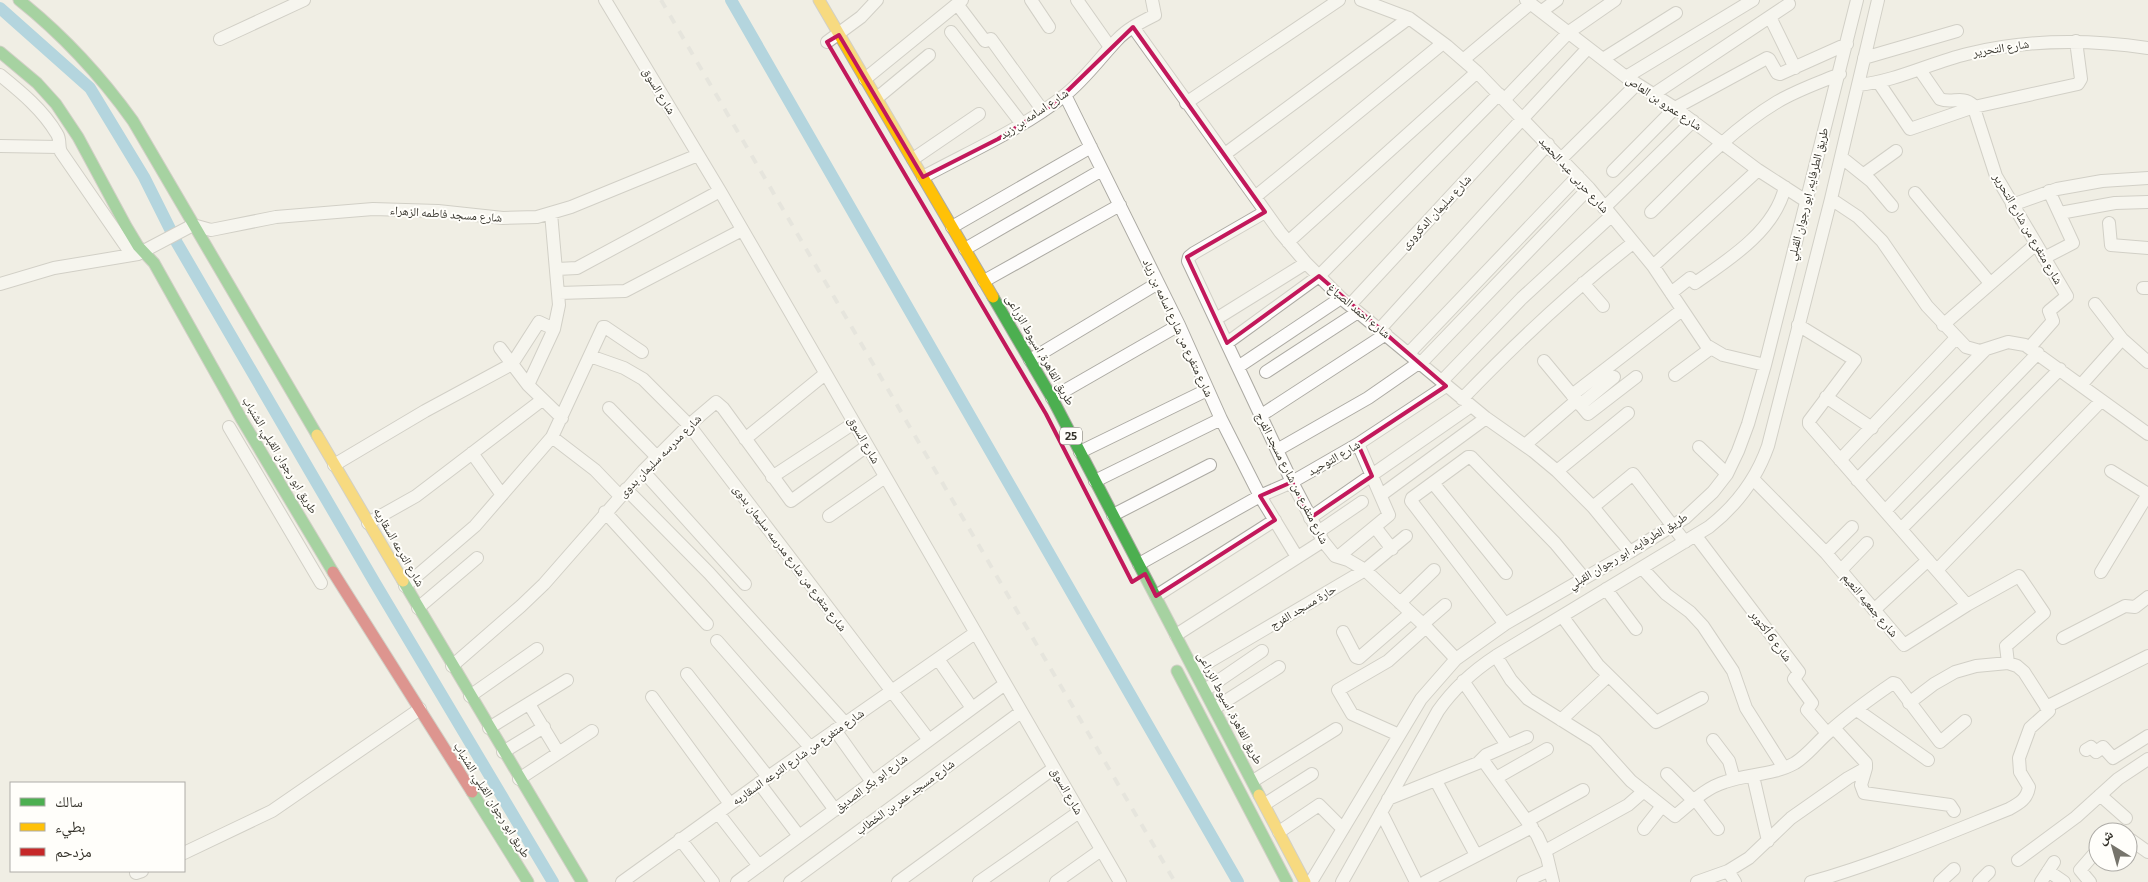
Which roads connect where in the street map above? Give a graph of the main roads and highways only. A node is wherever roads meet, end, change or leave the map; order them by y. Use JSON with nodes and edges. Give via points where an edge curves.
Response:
{"nodes":[{"id":1,"x":19,"y":0,"type":"edge"},
{"id":2,"x":819,"y":0,"type":"edge"},
{"id":3,"x":0,"y":52,"type":"edge"},
{"id":4,"x":242,"y":420,"type":"junction"},
{"id":5,"x":229,"y":428,"type":"road end"},
{"id":6,"x":258,"y":446,"type":"junction"},
{"id":7,"x":245,"y":454,"type":"road end"},
{"id":8,"x":1142,"y":569,"type":"junction"},
{"id":9,"x":335,"y":575,"type":"junction"},
{"id":10,"x":1132,"y":582,"type":"dead end"},
{"id":11,"x":321,"y":583,"type":"road end"},
{"id":12,"x":1171,"y":657,"type":"dead end"},
{"id":13,"x":1284,"y":881,"type":"edge"},
{"id":14,"x":528,"y":882,"type":"edge"},
{"id":15,"x":582,"y":882,"type":"edge"},
{"id":16,"x":1305,"y":882,"type":"edge"}],
"edges":[{"from":1,"to":15,"type":"main road","name":"شارع الترعه السقاريه","via":[[62,36],[118,98],[167,176],[189,227]]},
{"from":2,"to":8,"type":"main road","name":"طريق القاهرة, اسيوط الزراعى","number":"25","via":[[1052,398]]},
{"from":3,"to":4,"type":"main road","name":"طريق ابو رجوان القبلي, الشنباب","via":[[56,105],[69,123],[138,253],[154,263]]},
{"from":4,"to":5,"type":"main road"},
{"from":4,"to":6,"type":"main road","name":"طريق ابو رجوان القبلي, الشنباب"},
{"from":6,"to":7,"type":"main road"},
{"from":6,"to":9,"type":"main road","name":"طريق ابو رجوان القبلي, الشنباب"},
{"from":8,"to":10,"type":"main road"},
{"from":8,"to":16,"type":"main road","name":"طريق القاهرة, اسيوط الزراعى","number":"25"},
{"from":9,"to":11,"type":"main road"},
{"from":9,"to":14,"type":"main road","name":"طريق ابو رجوان القبلي, الشنباب"},
{"from":12,"to":13,"type":"main road"}]}
